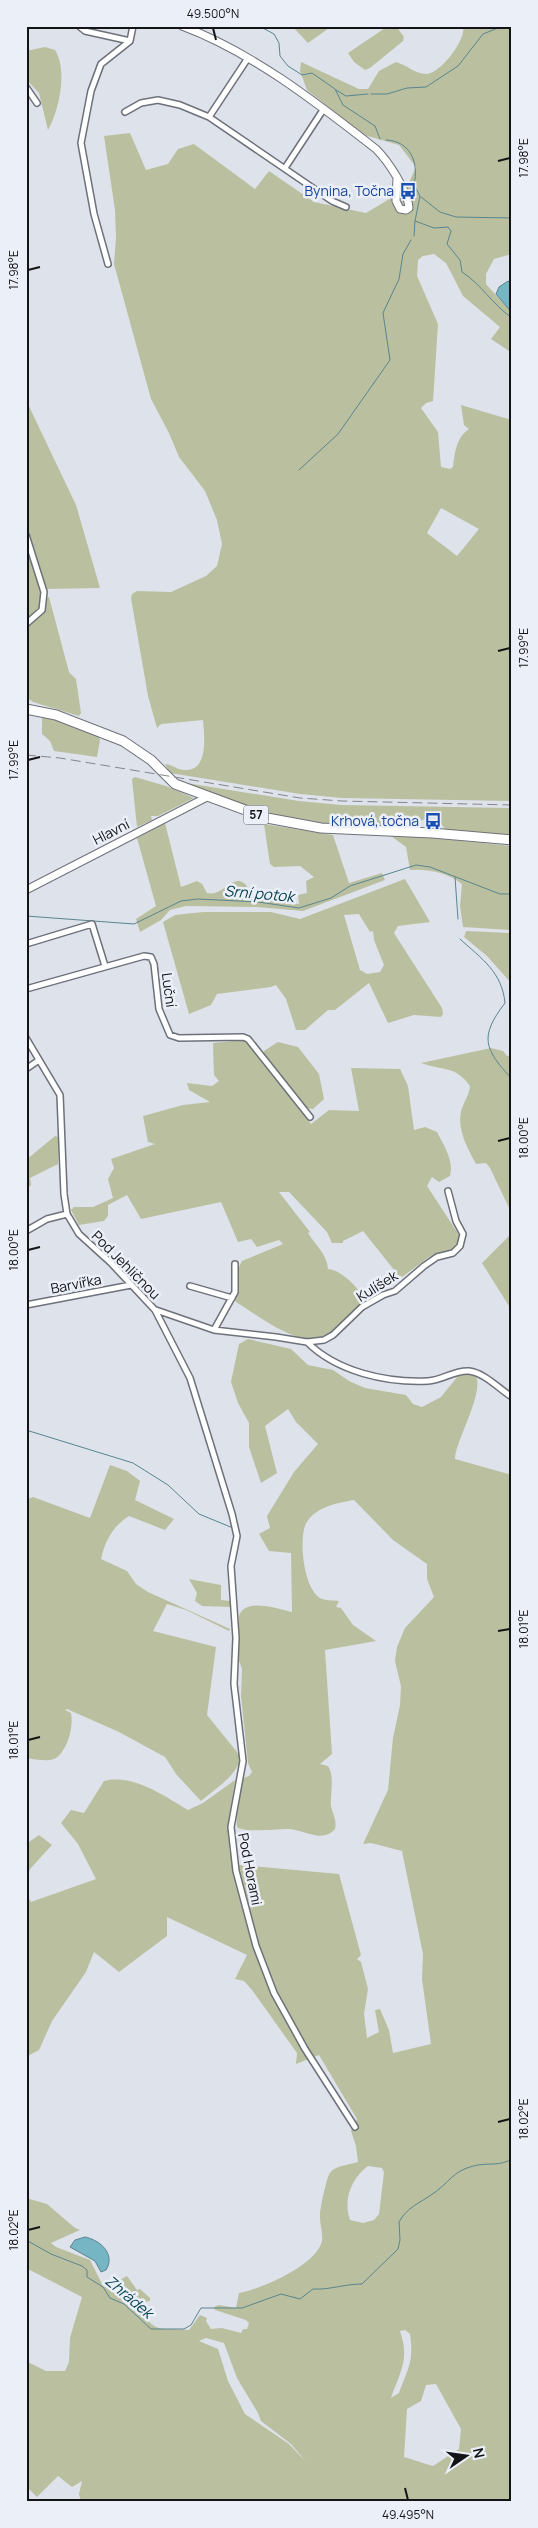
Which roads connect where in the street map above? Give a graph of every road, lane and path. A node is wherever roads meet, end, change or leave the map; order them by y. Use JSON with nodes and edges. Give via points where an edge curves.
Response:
{"nodes":[{"id":1,"x":79,"y":26,"type":"edge"},
{"id":2,"x":133,"y":26,"type":"edge"},
{"id":3,"x":182,"y":26,"type":"edge"},
{"id":4,"x":130,"y":41,"type":"junction"},
{"id":5,"x":248,"y":58,"type":"junction"},
{"id":6,"x":26,"y":87,"type":"edge"},
{"id":7,"x":37,"y":103,"type":"dead end"},
{"id":8,"x":323,"y":110,"type":"junction"},
{"id":9,"x":125,"y":112,"type":"dead end"},
{"id":10,"x":209,"y":117,"type":"junction"},
{"id":11,"x":285,"y":168,"type":"junction"},
{"id":12,"x":397,"y":178,"type":"dead end"},
{"id":13,"x":346,"y":207,"type":"dead end"},
{"id":14,"x":108,"y":264,"type":"dead end"},
{"id":15,"x":26,"y":535,"type":"edge"},
{"id":16,"x":26,"y":624,"type":"edge"},
{"id":17,"x":26,"y":709,"type":"edge"},
{"id":18,"x":207,"y":797,"type":"junction"},
{"id":19,"x":512,"y":840,"type":"edge"},
{"id":20,"x":26,"y":890,"type":"edge"},
{"id":21,"x":26,"y":944,"type":"edge"},
{"id":22,"x":105,"y":966,"type":"junction"},
{"id":23,"x":26,"y":989,"type":"edge"},
{"id":24,"x":26,"y":1038,"type":"edge"},
{"id":25,"x":40,"y":1060,"type":"junction"},
{"id":26,"x":26,"y":1069,"type":"edge"},
{"id":27,"x":310,"y":1117,"type":"dead end"},
{"id":28,"x":448,"y":1191,"type":"dead end"},
{"id":29,"x":67,"y":1214,"type":"junction"},
{"id":30,"x":26,"y":1231,"type":"edge"},
{"id":31,"x":235,"y":1264,"type":"dead end"},
{"id":32,"x":131,"y":1286,"type":"junction"},
{"id":33,"x":190,"y":1286,"type":"dead end"},
{"id":34,"x":232,"y":1298,"type":"junction"},
{"id":35,"x":26,"y":1305,"type":"edge"},
{"id":36,"x":155,"y":1310,"type":"junction"},
{"id":37,"x":214,"y":1330,"type":"junction"},
{"id":38,"x":306,"y":1342,"type":"junction"},
{"id":39,"x":512,"y":1397,"type":"edge"},
{"id":40,"x":231,"y":1566,"type":"joint"},
{"id":41,"x":353,"y":2124,"type":"dead end"}],
"edges":[{"from":1,"to":4,"type":"street","via":[[85,31]]},
{"from":2,"to":4,"type":"street"},
{"from":3,"to":5,"type":"street"},
{"from":4,"to":14,"type":"street","via":[[101,64],[91,91],[81,143],[94,214]]},
{"from":5,"to":8,"type":"street"},
{"from":5,"to":10,"type":"street"},
{"from":6,"to":7,"type":"street"},
{"from":8,"to":11,"type":"street"},
{"from":8,"to":12,"type":"street","via":[[376,149]]},
{"from":9,"to":10,"type":"street","via":[[140,103],[158,100]]},
{"from":10,"to":11,"type":"street"},
{"from":11,"to":13,"type":"street"},
{"from":15,"to":16,"type":"street","via":[[44,592],[42,610]]},
{"from":17,"to":18,"type":"main road","number":"57","via":[[56,715],[123,741],[151,760],[173,782]]},
{"from":18,"to":19,"type":"main road","number":"57","via":[[267,818],[302,826],[432,832]]},
{"from":18,"to":20,"type":"street","name":"Hlavní"},
{"from":21,"to":22,"type":"street","via":[[92,924]]},
{"from":22,"to":23,"type":"street","name":"Luční"},
{"from":22,"to":27,"type":"street","name":"Luční","via":[[151,957],[159,1009],[170,1035],[179,1038],[248,1039]]},
{"from":24,"to":25,"type":"street","name":"Pod Jehličnou"},
{"from":25,"to":26,"type":"street"},
{"from":25,"to":29,"type":"street","name":"Pod Jehličnou","via":[[60,1095]]},
{"from":28,"to":38,"type":"street","name":"Kulíšek","via":[[463,1234],[460,1246],[453,1253],[437,1257],[424,1266],[395,1291],[362,1307],[333,1335],[324,1340]]},
{"from":29,"to":30,"type":"street","via":[[47,1219]]},
{"from":29,"to":32,"type":"street","name":"Pod Jehličnou","via":[[79,1234]]},
{"from":31,"to":34,"type":"street"},
{"from":32,"to":35,"type":"street","name":"Barvířka"},
{"from":32,"to":36,"type":"street","name":"Pod Jehličnou"},
{"from":33,"to":34,"type":"street"},
{"from":34,"to":37,"type":"street"},
{"from":36,"to":37,"type":"street","name":"Kulíšek"},
{"from":36,"to":40,"type":"street","name":"Pod Jehličnou","via":[[190,1378],[234,1520],[237,1536]]},
{"from":37,"to":38,"type":"street","name":"Kulíšek"},
{"from":38,"to":39,"type":"street","name":"Kulíšek","via":[[316,1352],[377,1378],[430,1381],[470,1371]]},
{"from":40,"to":41,"type":"street","name":"Pod Horami","via":[[236,1638],[234,1684],[243,1761],[231,1827],[236,1871],[256,1946],[274,1994]]}]}
